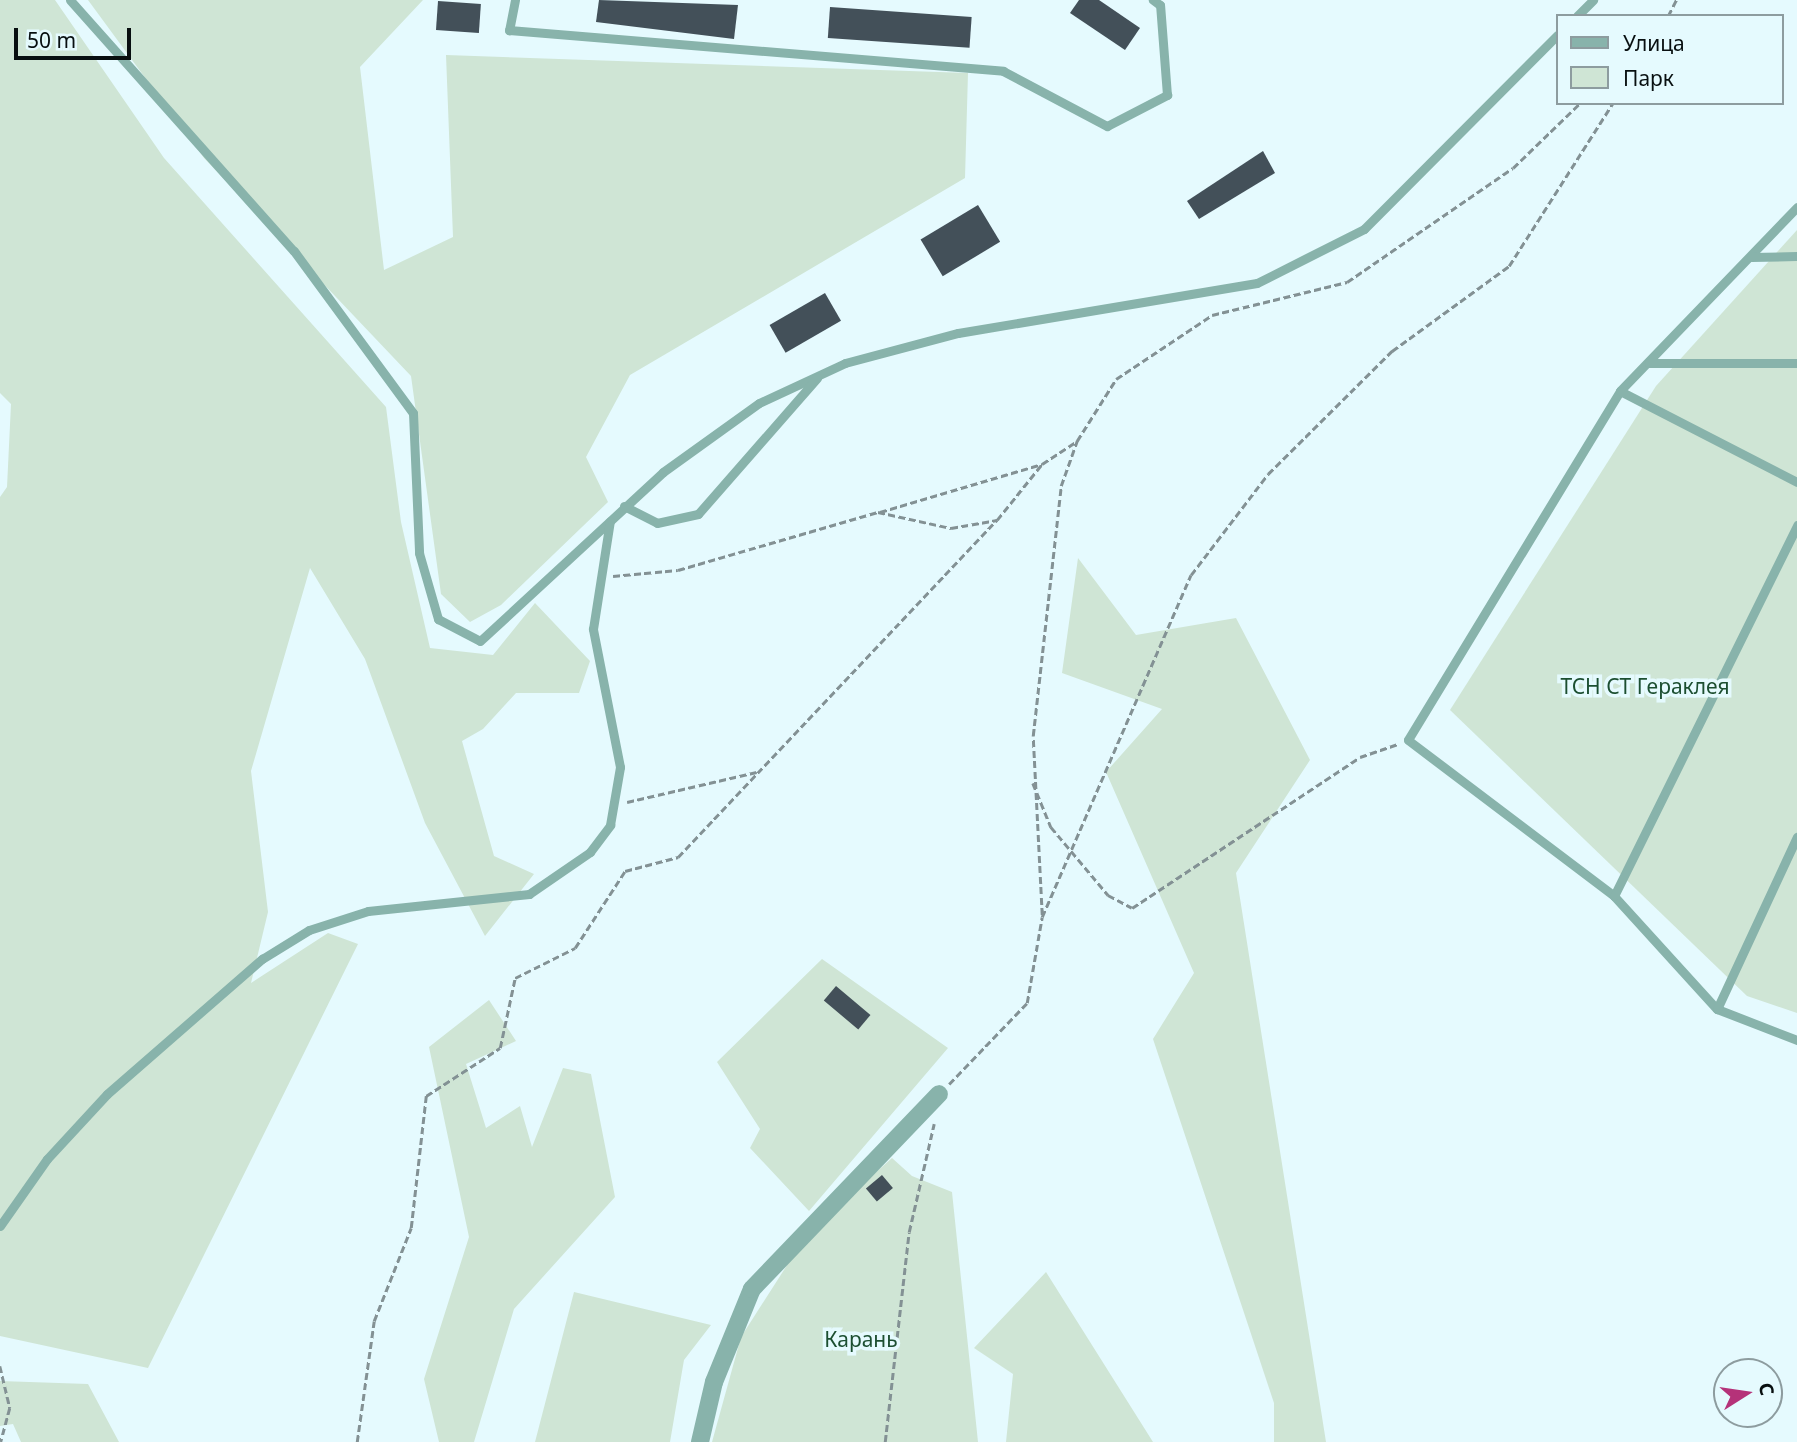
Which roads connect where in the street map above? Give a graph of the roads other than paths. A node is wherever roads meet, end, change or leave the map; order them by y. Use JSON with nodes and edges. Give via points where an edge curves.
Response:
{"nodes":[{"id":1,"x":70,"y":0,"type":"edge"},
{"id":2,"x":515,"y":0,"type":"edge"},
{"id":3,"x":1153,"y":0,"type":"edge"},
{"id":4,"x":1592,"y":0,"type":"edge"},
{"id":5,"x":1579,"y":14,"type":"edge"},
{"id":6,"x":1556,"y":37,"type":"edge"},
{"id":7,"x":1797,"y":207,"type":"edge"},
{"id":8,"x":1797,"y":256,"type":"edge"},
{"id":9,"x":1751,"y":257,"type":"junction"},
{"id":10,"x":1649,"y":363,"type":"junction"},
{"id":11,"x":1797,"y":363,"type":"edge"},
{"id":12,"x":820,"y":375,"type":"junction"},
{"id":13,"x":1619,"y":391,"type":"junction"},
{"id":14,"x":1797,"y":482,"type":"edge"},
{"id":15,"x":624,"y":506,"type":"junction"},
{"id":16,"x":610,"y":520,"type":"junction"},
{"id":17,"x":1797,"y":524,"type":"edge"},
{"id":18,"x":1797,"y":837,"type":"edge"},
{"id":19,"x":1614,"y":896,"type":"junction"},
{"id":20,"x":1717,"y":1009,"type":"junction"},
{"id":21,"x":1797,"y":1040,"type":"edge"},
{"id":22,"x":939,"y":1094,"type":"road end"},
{"id":23,"x":0,"y":1226,"type":"edge"},
{"id":24,"x":700,"y":1442,"type":"edge"}],
"edges":[{"from":1,"to":16,"type":"lane","via":[[294,251],[413,414],[419,553],[438,619],[480,641]]},
{"from":2,"to":3,"type":"lane","via":[[509,30],[1003,71],[1107,126],[1167,95],[1160,5]]},
{"from":4,"to":5,"type":"lane"},
{"from":6,"to":12,"type":"lane","via":[[1364,229],[1257,282],[894,346]]},
{"from":7,"to":9,"type":"lane"},
{"from":8,"to":9,"type":"lane"},
{"from":9,"to":10,"type":"lane"},
{"from":10,"to":11,"type":"lane"},
{"from":10,"to":13,"type":"lane"},
{"from":12,"to":15,"type":"lane","via":[[759,403]]},
{"from":12,"to":15,"type":"lane","via":[[698,514],[657,523]]},
{"from":13,"to":14,"type":"lane"},
{"from":13,"to":19,"type":"lane","via":[[1408,740]]},
{"from":15,"to":16,"type":"lane"},
{"from":16,"to":23,"type":"lane","via":[[593,629],[620,767],[617,804],[590,852],[529,894],[368,911],[309,930],[262,959],[107,1094],[47,1159]]},
{"from":17,"to":19,"type":"lane"},
{"from":18,"to":20,"type":"lane"},
{"from":19,"to":20,"type":"lane"},
{"from":20,"to":21,"type":"lane"},
{"from":22,"to":24,"type":"street","via":[[752,1289],[714,1382]]}]}
